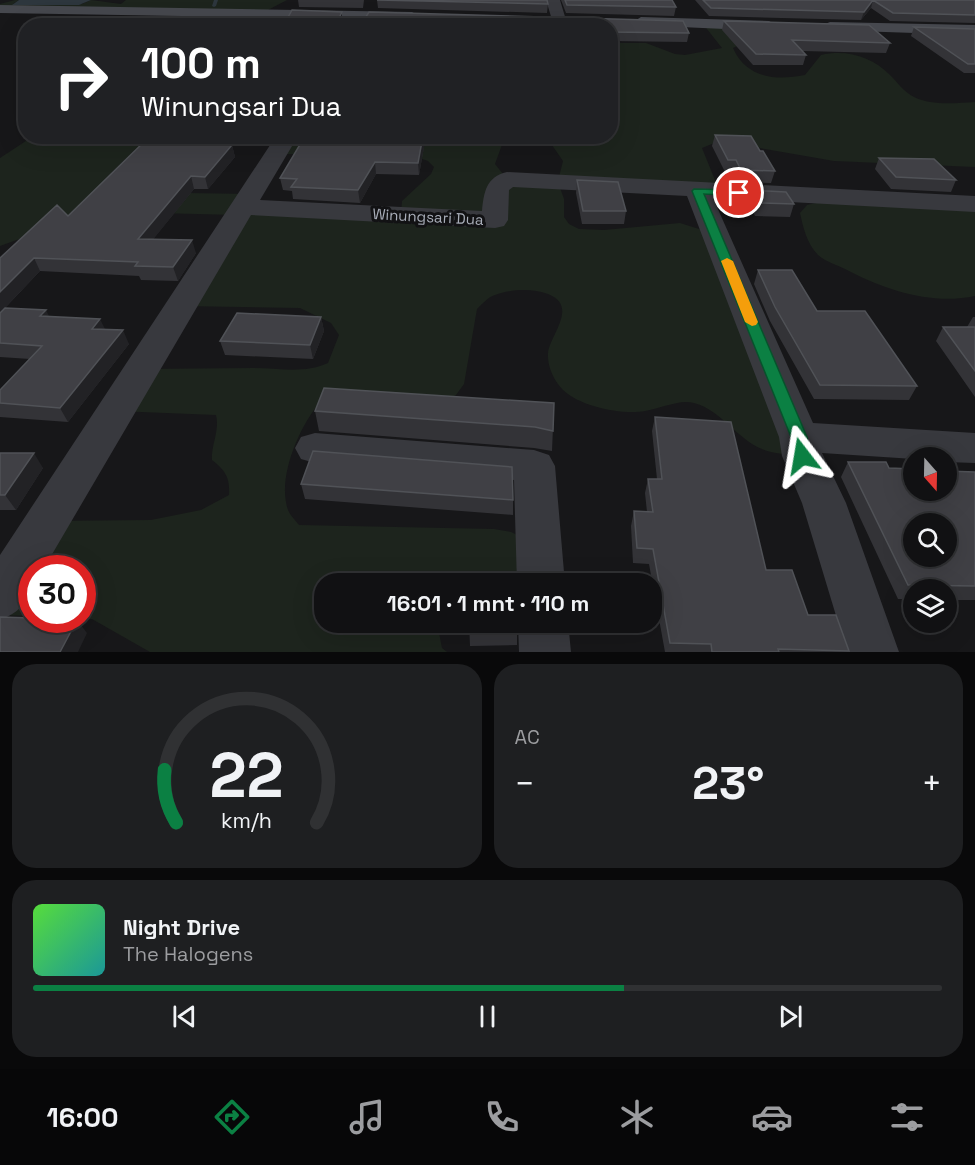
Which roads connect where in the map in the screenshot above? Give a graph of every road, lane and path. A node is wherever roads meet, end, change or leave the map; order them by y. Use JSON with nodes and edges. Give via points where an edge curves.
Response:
{"nodes":[{"id":1,"x":553,"y":0,"type":"edge"},
{"id":2,"x":0,"y":9,"type":"edge"},
{"id":3,"x":429,"y":17,"type":"edge"},
{"id":4,"x":288,"y":18,"type":"edge"},
{"id":5,"x":403,"y":18,"type":"edge"},
{"id":6,"x":558,"y":18,"type":"edge"},
{"id":7,"x":625,"y":22,"type":"edge"},
{"id":8,"x":790,"y":26,"type":"edge"},
{"id":9,"x":813,"y":27,"type":"edge"},
{"id":10,"x":975,"y":30,"type":"edge"},
{"id":11,"x":282,"y":144,"type":"edge"},
{"id":12,"x":698,"y":191,"type":"junction"},
{"id":13,"x":975,"y":204,"type":"edge"},
{"id":14,"x":243,"y":207,"type":"junction"},
{"id":15,"x":799,"y":437,"type":"junction"},
{"id":16,"x":315,"y":448,"type":"dead end"},
{"id":17,"x":975,"y":448,"type":"edge"},
{"id":18,"x":540,"y":573,"type":"edge"},
{"id":19,"x":0,"y":597,"type":"edge"},
{"id":20,"x":544,"y":633,"type":"edge"},
{"id":21,"x":545,"y":652,"type":"edge"},
{"id":22,"x":873,"y":652,"type":"edge"}],
"edges":[{"from":1,"to":6,"type":"street"},
{"from":2,"to":4,"type":"street"},
{"from":3,"to":5,"type":"street"},
{"from":7,"to":8,"type":"street"},
{"from":9,"to":10,"type":"street"},
{"from":11,"to":14,"type":"street"},
{"from":12,"to":13,"type":"street","name":"Winungsari Dua"},
{"from":12,"to":14,"type":"street","name":"Winungsari Dua","via":[[507,179],[497,188],[495,220]]},
{"from":12,"to":15,"type":"street"},
{"from":14,"to":19,"type":"street"},
{"from":15,"to":17,"type":"street"},
{"from":15,"to":22,"type":"street","via":[[802,456],[824,503]]},
{"from":16,"to":18,"type":"street","via":[[534,466]]},
{"from":20,"to":21,"type":"street"}]}
